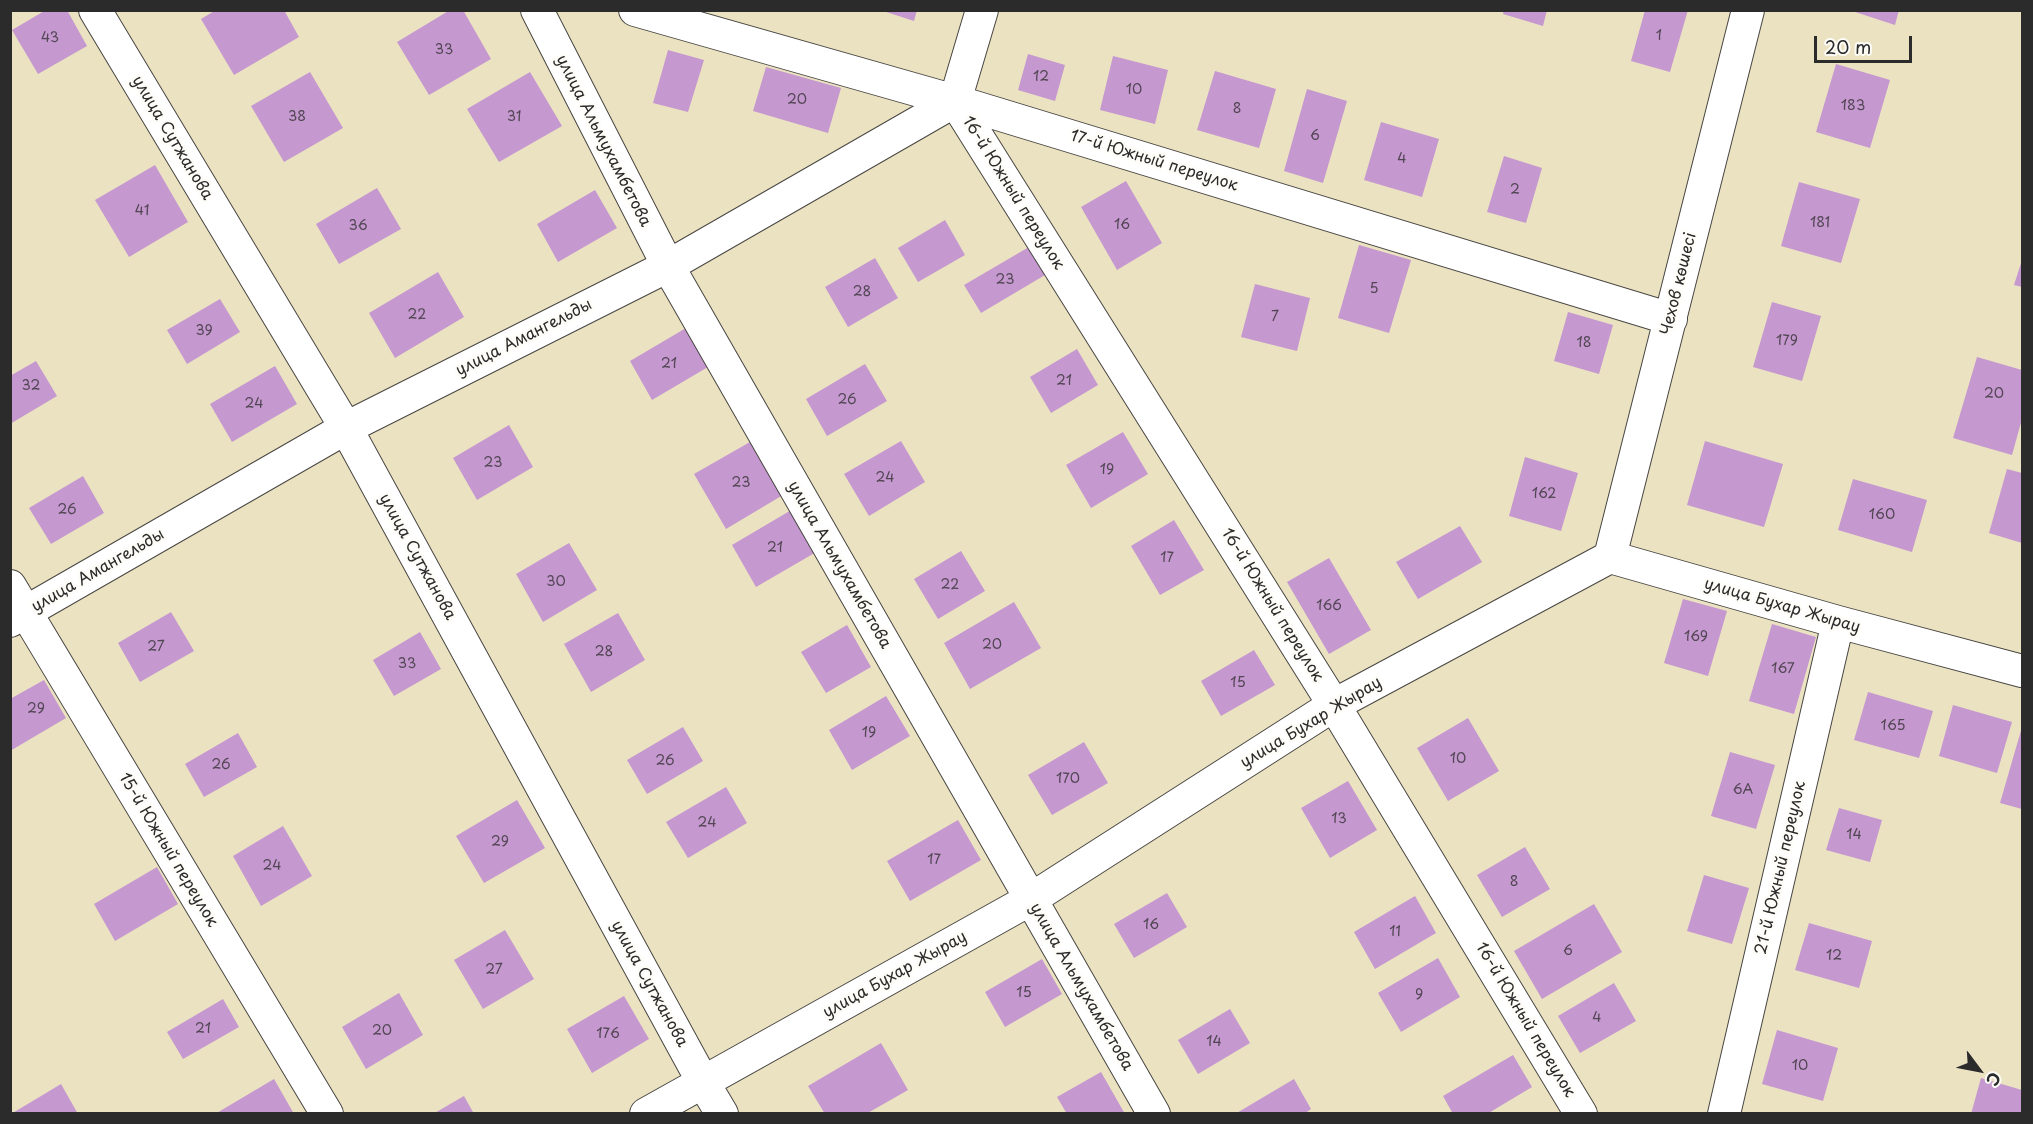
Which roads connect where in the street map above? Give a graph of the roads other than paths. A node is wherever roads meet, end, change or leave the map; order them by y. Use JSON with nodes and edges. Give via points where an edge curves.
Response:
{"nodes":[{"id":1,"x":95,"y":10,"type":"edge"},
{"id":2,"x":537,"y":10,"type":"edge"},
{"id":3,"x":635,"y":10,"type":"edge"},
{"id":4,"x":982,"y":10,"type":"edge"},
{"id":5,"x":1748,"y":10,"type":"edge"},
{"id":6,"x":955,"y":101,"type":"junction"},
{"id":7,"x":668,"y":266,"type":"junction"},
{"id":8,"x":1671,"y":319,"type":"junction"},
{"id":9,"x":346,"y":428,"type":"junction"},
{"id":10,"x":1610,"y":557,"type":"junction"},
{"id":11,"x":16,"y":606,"type":"edge"},
{"id":12,"x":1838,"y":622,"type":"junction"},
{"id":13,"x":2022,"y":671,"type":"edge"},
{"id":14,"x":1334,"y":705,"type":"junction"},
{"id":15,"x":1031,"y":899,"type":"junction"},
{"id":16,"x":703,"y":1082,"type":"junction"},
{"id":17,"x":327,"y":1113,"type":"edge"},
{"id":18,"x":646,"y":1113,"type":"edge"},
{"id":19,"x":722,"y":1113,"type":"edge"},
{"id":20,"x":1154,"y":1113,"type":"edge"},
{"id":21,"x":1581,"y":1113,"type":"edge"},
{"id":22,"x":1724,"y":1113,"type":"edge"}],
"edges":[{"from":1,"to":9,"type":"street","name":"улица Сутжанова"},
{"from":2,"to":7,"type":"street","name":"улица Альмухамбетова"},
{"from":3,"to":6,"type":"street","name":"17-й Южный переулок"},
{"from":4,"to":6,"type":"street"},
{"from":5,"to":8,"type":"street","name":"Чехов көшесі"},
{"from":6,"to":7,"type":"street","name":"улица Амангельды"},
{"from":6,"to":8,"type":"street","name":"17-й Южный переулок"},
{"from":6,"to":14,"type":"street","name":"16-й Южный переулок"},
{"from":7,"to":9,"type":"street","name":"улица Амангельды"},
{"from":7,"to":15,"type":"street","name":"улица Альмухамбетова"},
{"from":8,"to":10,"type":"street","name":"Чехов көшесі"},
{"from":9,"to":11,"type":"street","name":"улица Амангельды"},
{"from":9,"to":16,"type":"street","name":"улица Сутжанова"},
{"from":10,"to":12,"type":"street","name":"улица Бухар Жырау"},
{"from":10,"to":14,"type":"street","name":"улица Бухар Жырау"},
{"from":11,"to":17,"type":"street","name":"15-й Южный переулок"},
{"from":12,"to":13,"type":"street","name":"улица Бухар Жырау"},
{"from":12,"to":22,"type":"street","name":"21-й Южный переулок"},
{"from":14,"to":15,"type":"street","name":"улица Бухар Жырау"},
{"from":14,"to":21,"type":"street","name":"16-й Южный переулок"},
{"from":15,"to":16,"type":"street","name":"улица Бухар Жырау"},
{"from":15,"to":20,"type":"street","name":"улица Альмухамбетова"},
{"from":16,"to":18,"type":"street","name":"улица Бухар Жырау"},
{"from":16,"to":19,"type":"street","name":"улица Сутжанова"}]}
